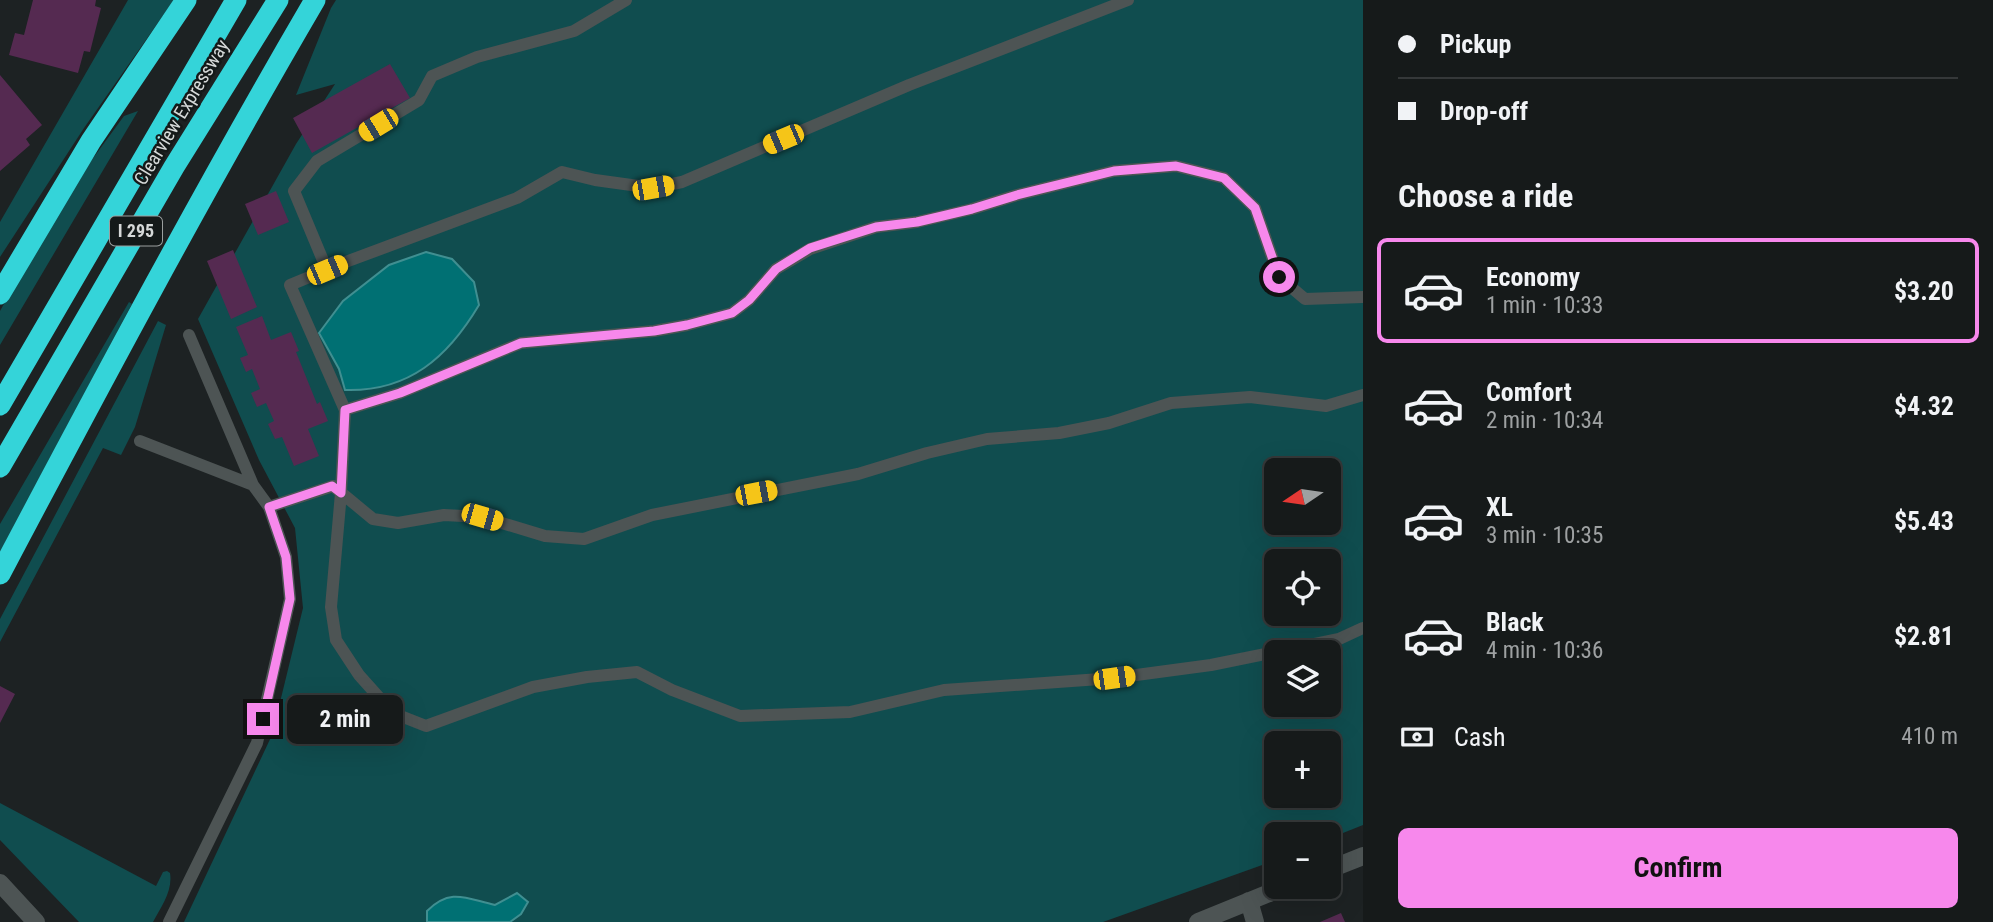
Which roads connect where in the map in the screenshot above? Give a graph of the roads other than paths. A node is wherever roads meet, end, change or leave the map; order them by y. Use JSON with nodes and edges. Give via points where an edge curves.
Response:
{"nodes":[{"id":1,"x":186,"y":0,"type":"edge"},
{"id":2,"x":236,"y":0,"type":"edge"},
{"id":3,"x":278,"y":0,"type":"edge"},
{"id":4,"x":315,"y":0,"type":"edge"},
{"id":5,"x":626,"y":0,"type":"edge"},
{"id":6,"x":1128,"y":0,"type":"edge"},
{"id":7,"x":327,"y":270,"type":"junction"},
{"id":8,"x":0,"y":294,"type":"edge"},
{"id":9,"x":1363,"y":297,"type":"edge"},
{"id":10,"x":189,"y":335,"type":"dead end"},
{"id":11,"x":1363,"y":395,"type":"edge"},
{"id":12,"x":0,"y":405,"type":"edge"},
{"id":13,"x":345,"y":410,"type":"junction"},
{"id":14,"x":140,"y":440,"type":"dead end"},
{"id":15,"x":0,"y":467,"type":"edge"},
{"id":16,"x":253,"y":485,"type":"junction"},
{"id":17,"x":341,"y":493,"type":"junction"},
{"id":18,"x":269,"y":507,"type":"junction"},
{"id":19,"x":0,"y":574,"type":"edge"},
{"id":20,"x":1363,"y":628,"type":"edge"},
{"id":21,"x":1363,"y":856,"type":"edge"},
{"id":22,"x":1341,"y":865,"type":"edge"},
{"id":23,"x":0,"y":883,"type":"edge"},
{"id":24,"x":1264,"y":895,"type":"edge"},
{"id":25,"x":1249,"y":901,"type":"junction"},
{"id":26,"x":36,"y":922,"type":"edge"},
{"id":27,"x":169,"y":922,"type":"edge"},
{"id":28,"x":1198,"y":922,"type":"edge"},
{"id":29,"x":1255,"y":922,"type":"edge"}],
"edges":[{"from":1,"to":8,"type":"highway","via":[[91,141]]},
{"from":2,"to":12,"type":"highway","name":"Clearview Expressway","number":"I 295"},
{"from":3,"to":15,"type":"highway","name":"Clearview Expressway","number":"I 295","via":[[174,167]]},
{"from":4,"to":19,"type":"highway","via":[[112,362]]},
{"from":5,"to":7,"type":"lane","via":[[574,31],[477,57],[432,76],[419,100],[317,161],[294,191]]},
{"from":6,"to":7,"type":"lane","via":[[909,85],[682,183],[653,188],[562,172],[517,198]]},
{"from":7,"to":13,"type":"lane","via":[[290,285]]},
{"from":9,"to":13,"type":"lane","via":[[1305,299],[1279,277],[1255,208],[1224,178],[1176,166],[1114,171],[917,222],[876,227],[810,248],[776,269],[732,313],[654,331],[521,343],[400,393]]},
{"from":10,"to":16,"type":"lane"},
{"from":11,"to":17,"type":"lane","via":[[1326,406],[1250,397],[1171,403],[1110,423],[986,439],[858,474],[666,512],[584,539],[545,536],[482,517],[444,515],[398,523],[373,519]]},
{"from":13,"to":17,"type":"lane"},
{"from":14,"to":16,"type":"lane"},
{"from":16,"to":18,"type":"lane"},
{"from":17,"to":18,"type":"lane","via":[[332,486]]},
{"from":17,"to":20,"type":"lane","via":[[331,607],[336,640],[359,676],[393,713],[426,726],[533,687],[637,672],[740,716],[838,712],[944,690],[1114,678],[1211,665],[1339,639]]},
{"from":18,"to":27,"type":"lane","via":[[286,557],[290,599],[257,743]]},
{"from":21,"to":22,"type":"street"},
{"from":23,"to":26,"type":"street"},
{"from":24,"to":25,"type":"street"},
{"from":25,"to":28,"type":"street"},
{"from":25,"to":29,"type":"street"}]}
